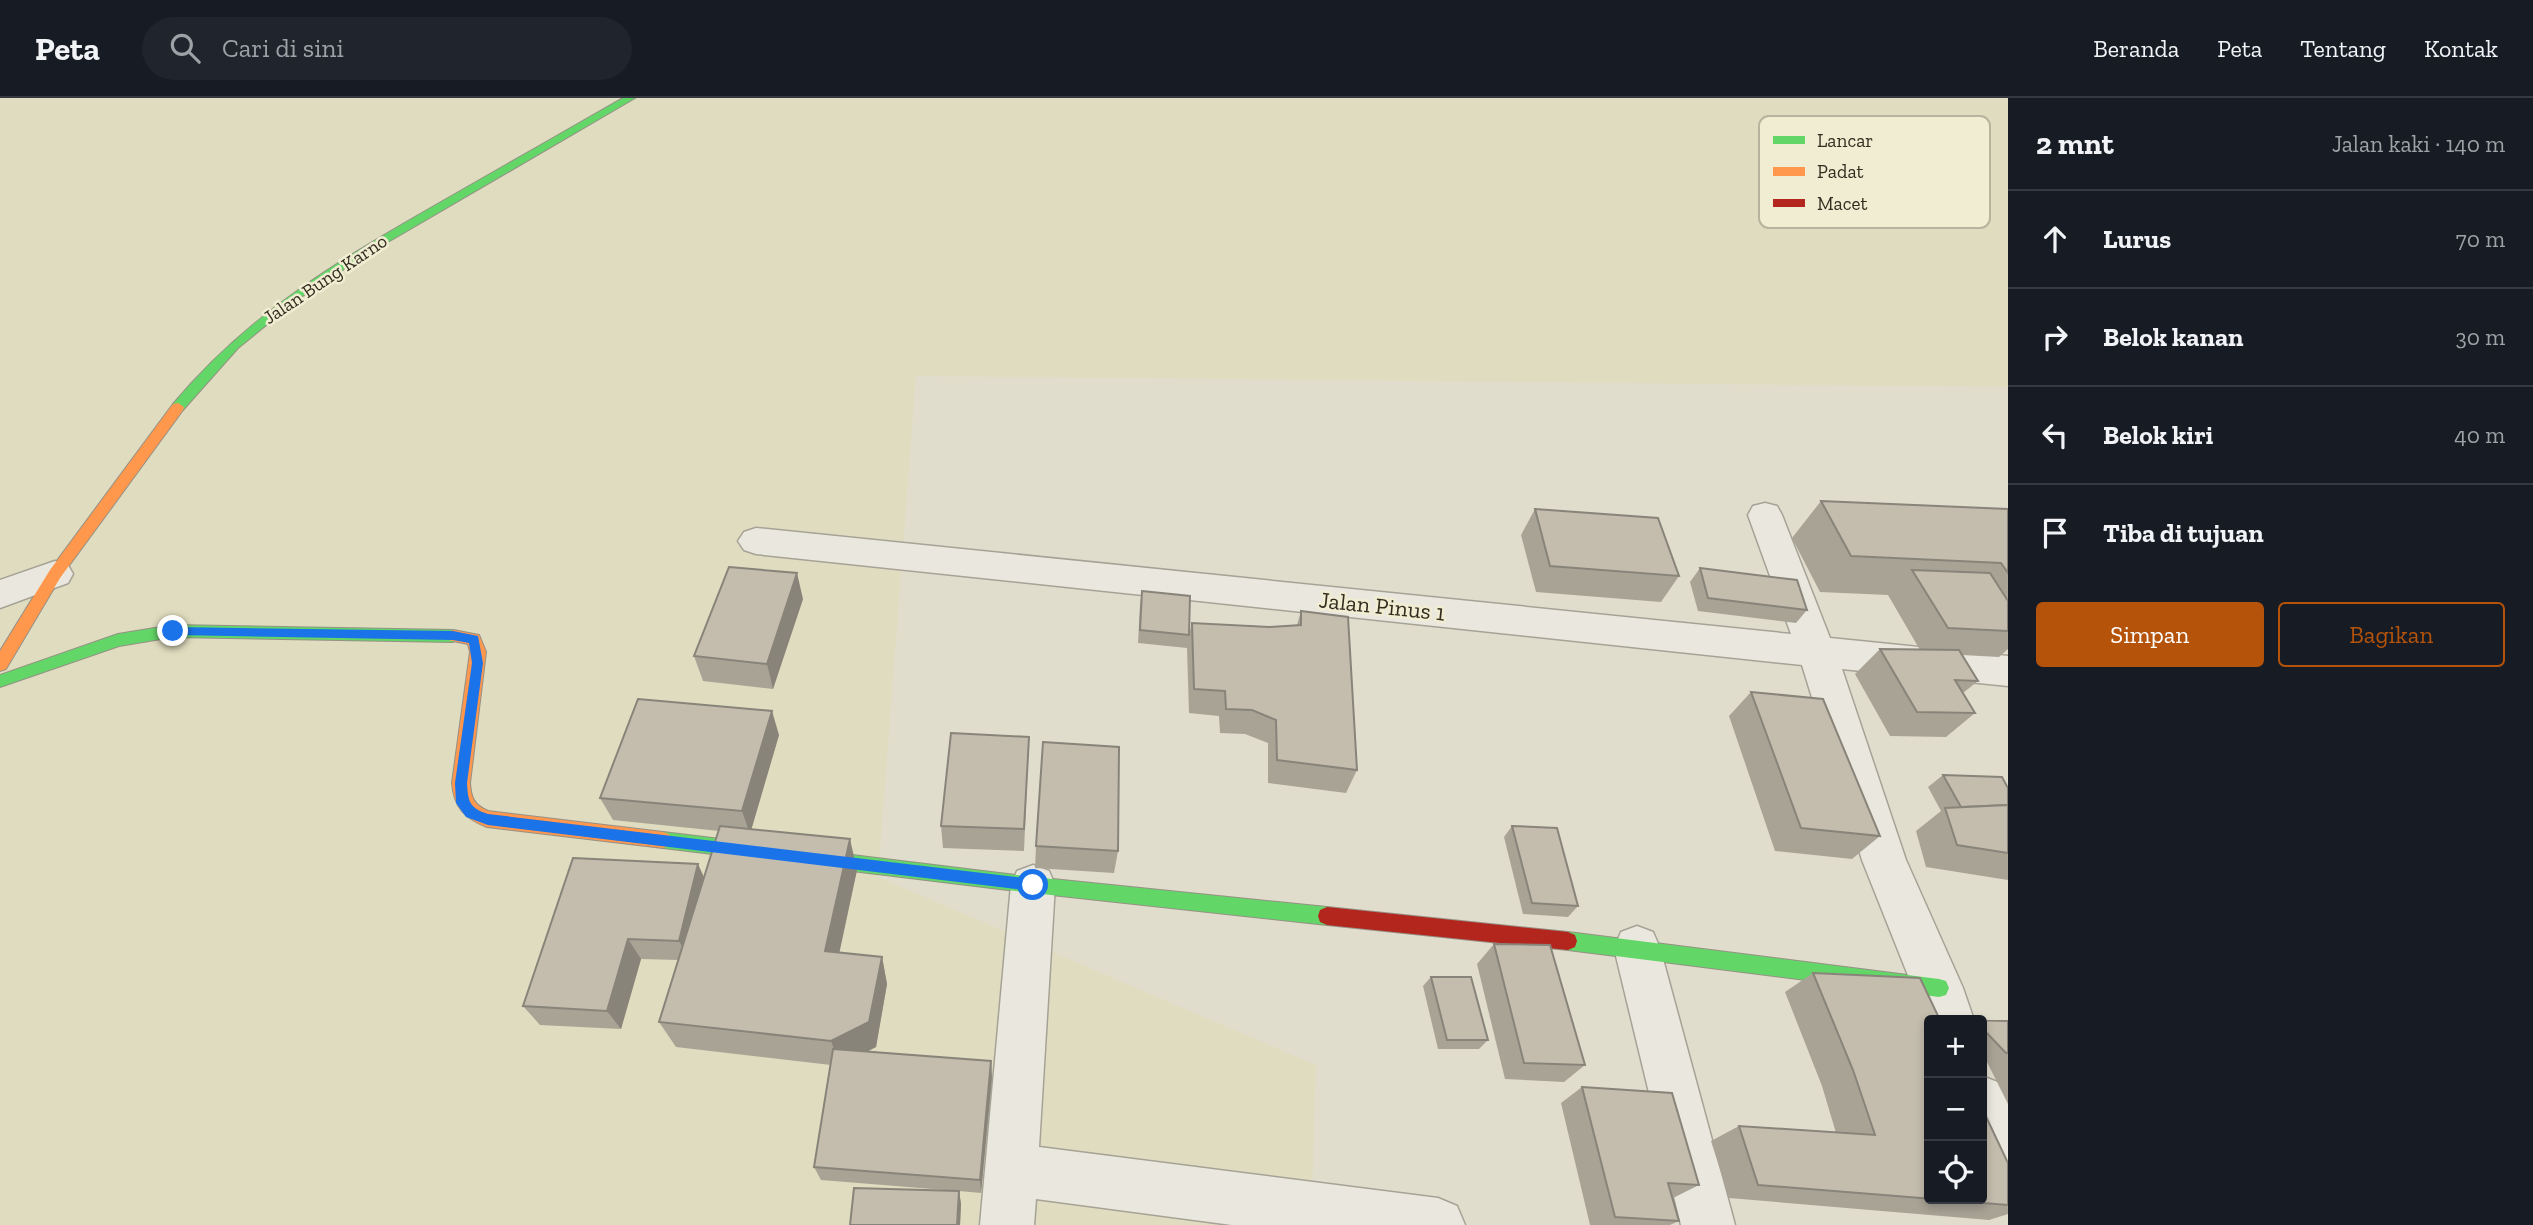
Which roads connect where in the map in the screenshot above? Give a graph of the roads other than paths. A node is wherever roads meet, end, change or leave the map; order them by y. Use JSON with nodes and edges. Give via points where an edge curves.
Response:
{"nodes":[{"id":1,"x":630,"y":98,"type":"edge"},
{"id":2,"x":1765,"y":515,"type":"dead end"},
{"id":3,"x":756,"y":541,"type":"dead end"},
{"id":4,"x":55,"y":574,"type":"junction"},
{"id":5,"x":0,"y":594,"type":"edge"},
{"id":6,"x":1817,"y":652,"type":"junction"},
{"id":7,"x":0,"y":665,"type":"edge"},
{"id":8,"x":2008,"y":671,"type":"edge"},
{"id":9,"x":0,"y":681,"type":"edge"},
{"id":10,"x":1033,"y":885,"type":"junction"},
{"id":11,"x":1637,"y":948,"type":"junction"},
{"id":12,"x":1945,"y":1004,"type":"edge"},
{"id":13,"x":1987,"y":1114,"type":"edge"},
{"id":14,"x":2008,"y":1166,"type":"edge"},
{"id":15,"x":1012,"y":1170,"type":"junction"},
{"id":16,"x":1385,"y":1222,"type":"edge"},
{"id":17,"x":1007,"y":1225,"type":"edge"},
{"id":18,"x":1438,"y":1225,"type":"edge"},
{"id":19,"x":1708,"y":1225,"type":"edge"}],
"edges":[{"from":1,"to":4,"type":"street","name":"Jalan Bung Karno","via":[[367,249],[289,299],[236,341],[193,387]]},
{"from":2,"to":6,"type":"street"},
{"from":3,"to":6,"type":"street","name":"Jalan Pinus 1"},
{"from":4,"to":5,"type":"street"},
{"from":4,"to":7,"type":"street","name":"Jalan Bung Karno"},
{"from":6,"to":8,"type":"street","name":"Jalan Pinus 1"},
{"from":6,"to":12,"type":"street","via":[[1884,860]]},
{"from":9,"to":10,"type":"street","via":[[118,640],[173,631],[474,639],[478,663],[461,783],[462,803],[470,814]]},
{"from":10,"to":11,"type":"street"},
{"from":10,"to":15,"type":"street"},
{"from":11,"to":12,"type":"street"},
{"from":11,"to":19,"type":"street"},
{"from":13,"to":14,"type":"street"},
{"from":15,"to":16,"type":"street"},
{"from":15,"to":17,"type":"street"},
{"from":16,"to":18,"type":"street"}]}
